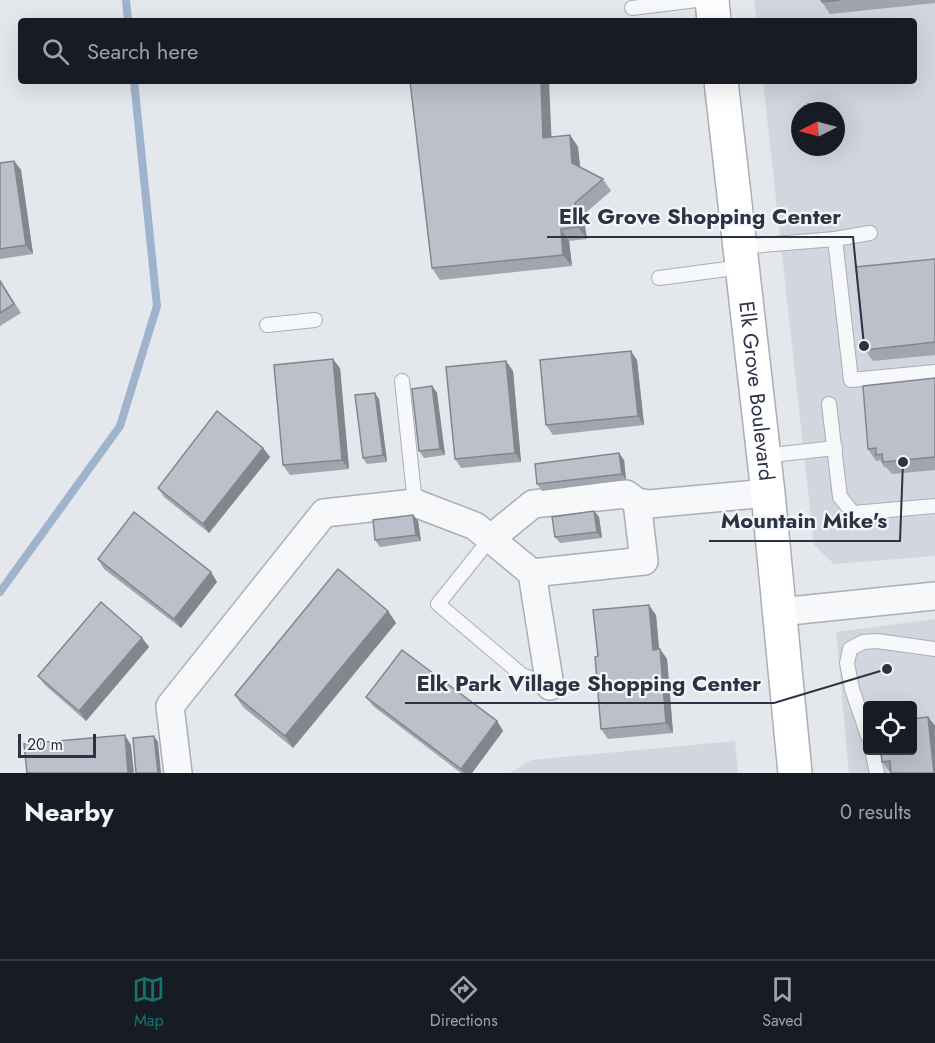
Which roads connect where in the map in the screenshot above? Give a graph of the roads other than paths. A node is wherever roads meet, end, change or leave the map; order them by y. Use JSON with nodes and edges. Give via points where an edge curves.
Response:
{"nodes":[{"id":1,"x":697,"y":0,"type":"edge"},
{"id":2,"x":712,"y":0,"type":"edge"},
{"id":3,"x":632,"y":8,"type":"dead end"},
{"id":4,"x":714,"y":18,"type":"edge"},
{"id":5,"x":721,"y":84,"type":"edge"},
{"id":6,"x":870,"y":233,"type":"dead end"},
{"id":7,"x":835,"y":239,"type":"junction"},
{"id":8,"x":740,"y":257,"type":"junction"},
{"id":9,"x":659,"y":278,"type":"dead end"},
{"id":10,"x":315,"y":320,"type":"dead end"},
{"id":11,"x":267,"y":325,"type":"dead end"},
{"id":12,"x":935,"y":372,"type":"edge"},
{"id":13,"x":402,"y":381,"type":"dead end"},
{"id":14,"x":829,"y":405,"type":"dead end"},
{"id":15,"x":835,"y":448,"type":"junction"},
{"id":16,"x":763,"y":456,"type":"junction"},
{"id":17,"x":768,"y":493,"type":"junction"},
{"id":18,"x":637,"y":502,"type":"junction"},
{"id":19,"x":415,"y":503,"type":"junction"},
{"id":20,"x":935,"y":506,"type":"edge"},
{"id":21,"x":490,"y":538,"type":"junction"},
{"id":22,"x":532,"y":573,"type":"junction"},
{"id":23,"x":935,"y":596,"type":"edge"},
{"id":24,"x":780,"y":612,"type":"junction"},
{"id":25,"x":935,"y":649,"type":"edge"},
{"id":26,"x":550,"y":686,"type":"joint"},
{"id":27,"x":863,"y":723,"type":"edge"},
{"id":28,"x":873,"y":755,"type":"edge"},
{"id":29,"x":177,"y":773,"type":"edge"},
{"id":30,"x":795,"y":773,"type":"edge"},
{"id":31,"x":877,"y":773,"type":"edge"}],
"edges":[{"from":1,"to":3,"type":"lane"},
{"from":2,"to":4,"type":"main road"},
{"from":5,"to":8,"type":"main road","name":"Elk Grove Boulevard"},
{"from":6,"to":7,"type":"lane"},
{"from":7,"to":8,"type":"lane"},
{"from":7,"to":12,"type":"lane","via":[[850,380]]},
{"from":8,"to":9,"type":"lane"},
{"from":8,"to":16,"type":"main road","name":"Elk Grove Boulevard"},
{"from":10,"to":11,"type":"lane"},
{"from":13,"to":19,"type":"lane"},
{"from":14,"to":15,"type":"lane"},
{"from":15,"to":16,"type":"lane"},
{"from":15,"to":20,"type":"lane","via":[[840,497],[853,513]]},
{"from":16,"to":17,"type":"main road","name":"Elk Grove Boulevard"},
{"from":17,"to":18,"type":"street"},
{"from":17,"to":24,"type":"main road","name":"Elk Grove Boulevard"},
{"from":18,"to":21,"type":"street","via":[[626,494],[533,504]]},
{"from":18,"to":22,"type":"street","via":[[644,561]]},
{"from":19,"to":21,"type":"street","via":[[475,526]]},
{"from":19,"to":29,"type":"street","via":[[324,513],[170,706]]},
{"from":21,"to":22,"type":"street"},
{"from":21,"to":26,"type":"lane","via":[[438,604],[522,675]]},
{"from":22,"to":26,"type":"street"},
{"from":23,"to":24,"type":"street"},
{"from":24,"to":30,"type":"main road","name":"Elk Grove Boulevard"},
{"from":25,"to":27,"type":"lane","via":[[877,641],[863,642],[850,650],[847,663]]},
{"from":28,"to":31,"type":"lane"}]}
